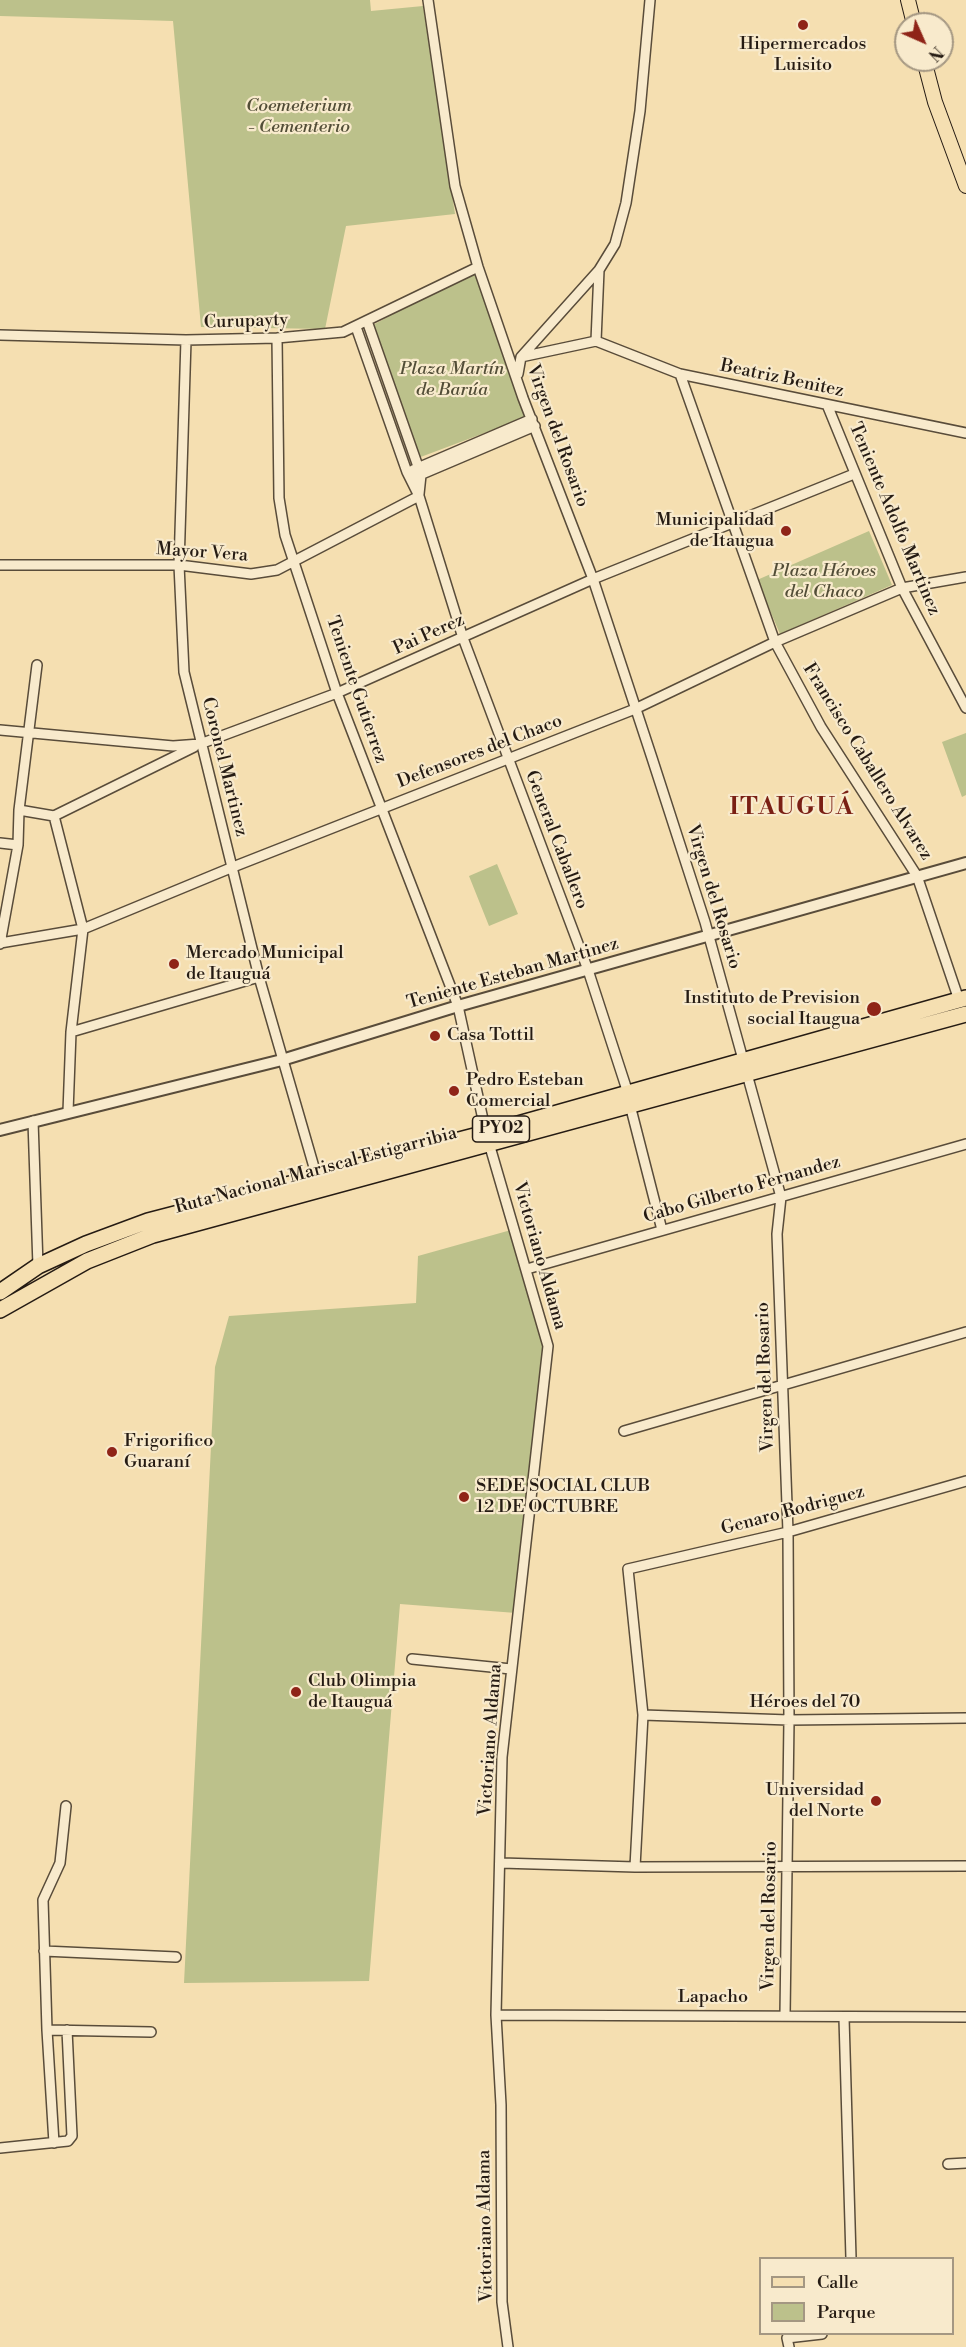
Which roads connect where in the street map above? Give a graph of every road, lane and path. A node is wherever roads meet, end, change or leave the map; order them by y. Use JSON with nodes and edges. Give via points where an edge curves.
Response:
{"nodes":[{"id":1,"x":428,"y":0,"type":"edge"},
{"id":2,"x":650,"y":0,"type":"edge"},
{"id":3,"x":927,"y":72,"type":"edge"},
{"id":4,"x":966,"y":186,"type":"edge"},
{"id":5,"x":478,"y":267,"type":"junction"},
{"id":6,"x":599,"y":270,"type":"junction"},
{"id":7,"x":367,"y":321,"type":"junction"},
{"id":8,"x":356,"y":327,"type":"junction"},
{"id":9,"x":0,"y":335,"type":"edge"},
{"id":10,"x":277,"y":338,"type":"junction"},
{"id":11,"x":186,"y":340,"type":"junction"},
{"id":12,"x":596,"y":341,"type":"junction"},
{"id":13,"x":521,"y":357,"type":"junction"},
{"id":14,"x":680,"y":375,"type":"junction"},
{"id":15,"x":517,"y":376,"type":"junction"},
{"id":16,"x":828,"y":407,"type":"junction"},
{"id":17,"x":534,"y":422,"type":"junction"},
{"id":18,"x":966,"y":433,"type":"edge"},
{"id":19,"x":419,"y":471,"type":"junction"},
{"id":20,"x":854,"y":474,"type":"junction"},
{"id":21,"x":409,"y":476,"type":"junction"},
{"id":22,"x":419,"y":496,"type":"junction"},
{"id":23,"x":734,"y":524,"type":"junction"},
{"id":24,"x":295,"y":562,"type":"junction"},
{"id":25,"x":0,"y":565,"type":"edge"},
{"id":26,"x":178,"y":565,"type":"junction"},
{"id":27,"x":966,"y":577,"type":"edge"},
{"id":28,"x":593,"y":579,"type":"junction"},
{"id":29,"x":902,"y":588,"type":"junction"},
{"id":30,"x":463,"y":638,"type":"junction"},
{"id":31,"x":775,"y":642,"type":"junction"},
{"id":32,"x":37,"y":665,"type":"dead end"},
{"id":33,"x":337,"y":693,"type":"junction"},
{"id":34,"x":966,"y":708,"type":"edge"},
{"id":35,"x":635,"y":709,"type":"junction"},
{"id":36,"x":0,"y":730,"type":"edge"},
{"id":37,"x":27,"y":733,"type":"junction"},
{"id":38,"x":200,"y":744,"type":"junction"},
{"id":39,"x":508,"y":759,"type":"junction"},
{"id":40,"x":381,"y":808,"type":"junction"},
{"id":41,"x":19,"y":810,"type":"junction"},
{"id":42,"x":54,"y":816,"type":"junction"},
{"id":43,"x":0,"y":843,"type":"edge"},
{"id":44,"x":18,"y":845,"type":"junction"},
{"id":45,"x":966,"y":863,"type":"edge"},
{"id":46,"x":233,"y":867,"type":"junction"},
{"id":47,"x":917,"y":876,"type":"junction"},
{"id":48,"x":83,"y":929,"type":"junction"},
{"id":49,"x":709,"y":936,"type":"junction"},
{"id":50,"x":0,"y":944,"type":"edge"},
{"id":51,"x":588,"y":970,"type":"junction"},
{"id":52,"x":259,"y":977,"type":"junction"},
{"id":53,"x":458,"y":1006,"type":"junction"},
{"id":54,"x":964,"y":1010,"type":"edge"},
{"id":55,"x":71,"y":1032,"type":"junction"},
{"id":56,"x":282,"y":1060,"type":"junction"},
{"id":57,"x":746,"y":1066,"type":"junction"},
{"id":58,"x":629,"y":1099,"type":"junction"},
{"id":59,"x":68,"y":1112,"type":"junction"},
{"id":60,"x":33,"y":1121,"type":"junction"},
{"id":61,"x":0,"y":1130,"type":"edge"},
{"id":62,"x":488,"y":1138,"type":"junction"},
{"id":63,"x":966,"y":1144,"type":"edge"},
{"id":64,"x":316,"y":1175,"type":"junction"},
{"id":65,"x":321,"y":1190,"type":"junction"},
{"id":66,"x":781,"y":1197,"type":"junction"},
{"id":67,"x":663,"y":1230,"type":"junction"},
{"id":68,"x":38,"y":1266,"type":"junction"},
{"id":69,"x":527,"y":1269,"type":"junction"},
{"id":70,"x":0,"y":1292,"type":"edge"},
{"id":71,"x":0,"y":1310,"type":"edge"},
{"id":72,"x":966,"y":1332,"type":"edge"},
{"id":73,"x":783,"y":1386,"type":"junction"},
{"id":74,"x":624,"y":1431,"type":"dead end"},
{"id":75,"x":966,"y":1481,"type":"edge"},
{"id":76,"x":788,"y":1532,"type":"junction"},
{"id":77,"x":412,"y":1659,"type":"dead end"},
{"id":78,"x":511,"y":1669,"type":"junction"},
{"id":79,"x":643,"y":1715,"type":"junction"},
{"id":80,"x":966,"y":1719,"type":"edge"},
{"id":81,"x":789,"y":1720,"type":"junction"},
{"id":82,"x":66,"y":1806,"type":"dead end"},
{"id":83,"x":501,"y":1863,"type":"junction"},
{"id":84,"x":787,"y":1866,"type":"junction"},
{"id":85,"x":966,"y":1866,"type":"edge"},
{"id":86,"x":635,"y":1867,"type":"junction"},
{"id":87,"x":44,"y":1951,"type":"junction"},
{"id":88,"x":176,"y":1957,"type":"dead end"},
{"id":89,"x":496,"y":2015,"type":"junction"},
{"id":90,"x":785,"y":2015,"type":"junction"},
{"id":91,"x":966,"y":2017,"type":"edge"},
{"id":92,"x":844,"y":2019,"type":"junction"},
{"id":93,"x":47,"y":2030,"type":"junction"},
{"id":94,"x":67,"y":2030,"type":"junction"},
{"id":95,"x":151,"y":2032,"type":"dead end"},
{"id":96,"x":54,"y":2143,"type":"junction"},
{"id":97,"x":0,"y":2148,"type":"edge"},
{"id":98,"x":966,"y":2163,"type":"edge"},
{"id":99,"x":948,"y":2164,"type":"dead end"},
{"id":100,"x":851,"y":2257,"type":"edge"},
{"id":101,"x":813,"y":2335,"type":"edge"},
{"id":102,"x":508,"y":2347,"type":"edge"},
{"id":103,"x":789,"y":2347,"type":"edge"}],
"edges":[{"from":1,"to":5,"type":"street","name":"Virgen del Rosario","via":[[455,186]]},
{"from":2,"to":6,"type":"street","via":[[640,111],[626,203],[615,244]]},
{"from":3,"to":4,"type":"main road"},
{"from":5,"to":7,"type":"street","name":"Curupayty"},
{"from":5,"to":15,"type":"street","name":"Virgen del Rosario"},
{"from":6,"to":12,"type":"street"},
{"from":6,"to":13,"type":"street"},
{"from":7,"to":8,"type":"street","name":"Curupayty"},
{"from":7,"to":19,"type":"street","name":"General Caballero"},
{"from":8,"to":10,"type":"street","name":"Curupayty","via":[[343,332]]},
{"from":8,"to":21,"type":"street","name":"General Caballero"},
{"from":9,"to":11,"type":"street","name":"Curupayty"},
{"from":10,"to":11,"type":"street","name":"Curupayty"},
{"from":10,"to":24,"type":"street","name":"Teniente Gutierrez","via":[[279,498],[285,535]]},
{"from":11,"to":26,"type":"street","name":"Coronel Martinez"},
{"from":12,"to":13,"type":"street"},
{"from":12,"to":14,"type":"street","name":"Beatriz Benitez"},
{"from":13,"to":15,"type":"street"},
{"from":14,"to":16,"type":"street","name":"Beatriz Benitez"},
{"from":14,"to":23,"type":"street","name":"Francisco Caballero Alvarez"},
{"from":15,"to":17,"type":"street","name":"Virgen del Rosario"},
{"from":16,"to":18,"type":"street","name":"Beatriz Benitez"},
{"from":16,"to":20,"type":"street","name":"Teniente Adolfo Martinez"},
{"from":17,"to":19,"type":"street"},
{"from":17,"to":28,"type":"street","name":"Virgen del Rosario"},
{"from":19,"to":21,"type":"street"},
{"from":19,"to":22,"type":"street","name":"General Caballero"},
{"from":20,"to":23,"type":"street","name":"Pai Perez"},
{"from":20,"to":29,"type":"street","name":"Teniente Adolfo Martinez"},
{"from":21,"to":22,"type":"street","name":"General Caballero"},
{"from":22,"to":24,"type":"street","name":"Mayor Vera"},
{"from":22,"to":30,"type":"street","name":"General Caballero"},
{"from":23,"to":28,"type":"street","name":"Pai Perez"},
{"from":23,"to":31,"type":"street","name":"Francisco Caballero Alvarez"},
{"from":24,"to":26,"type":"street","name":"Mayor Vera","via":[[251,574]]},
{"from":24,"to":33,"type":"street","name":"Teniente Gutierrez"},
{"from":25,"to":26,"type":"street","name":"Mayor Vera"},
{"from":26,"to":38,"type":"street","name":"Coronel Martinez","via":[[184,672]]},
{"from":27,"to":29,"type":"street","name":"Defensores del Chaco"},
{"from":28,"to":30,"type":"street","name":"Pai Perez"},
{"from":28,"to":35,"type":"street","name":"Virgen del Rosario"},
{"from":29,"to":31,"type":"street","name":"Defensores del Chaco"},
{"from":29,"to":34,"type":"street","name":"Teniente Adolfo Martinez"},
{"from":30,"to":33,"type":"street","name":"Pai Perez"},
{"from":30,"to":39,"type":"street","name":"General Caballero"},
{"from":31,"to":35,"type":"street","name":"Defensores del Chaco"},
{"from":31,"to":47,"type":"street","name":"Francisco Caballero Alvarez","via":[[821,727]]},
{"from":32,"to":37,"type":"street"},
{"from":33,"to":38,"type":"street","name":"Pai Perez"},
{"from":33,"to":40,"type":"street","name":"Teniente Gutierrez"},
{"from":35,"to":39,"type":"street","name":"Defensores del Chaco"},
{"from":35,"to":49,"type":"street","name":"Virgen del Rosario"},
{"from":36,"to":37,"type":"street","name":"Pai Perez"},
{"from":37,"to":38,"type":"street","name":"Pai Perez","via":[[162,746]]},
{"from":37,"to":41,"type":"street"},
{"from":38,"to":42,"type":"street"},
{"from":38,"to":46,"type":"street","name":"Coronel Martinez"},
{"from":39,"to":40,"type":"street","name":"Defensores del Chaco"},
{"from":39,"to":51,"type":"street","name":"General Caballero"},
{"from":40,"to":46,"type":"street","name":"Defensores del Chaco"},
{"from":40,"to":53,"type":"street","name":"Teniente Gutierrez"},
{"from":41,"to":42,"type":"street"},
{"from":41,"to":44,"type":"street"},
{"from":42,"to":48,"type":"street"},
{"from":43,"to":44,"type":"street"},
{"from":44,"to":50,"type":"street"},
{"from":45,"to":47,"type":"street","name":"Teniente Esteban Martinez"},
{"from":46,"to":48,"type":"street","name":"Defensores del Chaco"},
{"from":46,"to":52,"type":"street","name":"Coronel Martinez"},
{"from":47,"to":49,"type":"street","name":"Teniente Esteban Martinez"},
{"from":47,"to":54,"type":"street","name":"Francisco Caballero Alvarez"},
{"from":48,"to":50,"type":"street","name":"Defensores del Chaco"},
{"from":48,"to":55,"type":"street"},
{"from":49,"to":51,"type":"street","name":"Teniente Esteban Martinez"},
{"from":49,"to":57,"type":"street","name":"Virgen del Rosario"},
{"from":51,"to":53,"type":"street","name":"Teniente Esteban Martinez"},
{"from":51,"to":58,"type":"street","name":"General Caballero"},
{"from":52,"to":55,"type":"street"},
{"from":52,"to":56,"type":"street","name":"Coronel Martinez"},
{"from":53,"to":56,"type":"street","name":"Teniente Esteban Martinez"},
{"from":53,"to":62,"type":"street","name":"Teniente Gutierrez"},
{"from":54,"to":57,"type":"highway","name":"Ruta Nacional Mariscal Estigarribia","number":"PY02"},
{"from":55,"to":59,"type":"street"},
{"from":56,"to":59,"type":"street","name":"Teniente Esteban Martinez"},
{"from":56,"to":64,"type":"street","name":"Coronel Martinez"},
{"from":57,"to":58,"type":"highway","name":"Ruta Nacional Mariscal Estigarribia","number":"PY02"},
{"from":57,"to":66,"type":"street","name":"Virgen del Rosario"},
{"from":58,"to":62,"type":"highway","name":"Ruta Nacional Mariscal Estigarribia","number":"PY02"},
{"from":58,"to":67,"type":"street","name":"General Caballero"},
{"from":59,"to":60,"type":"street","name":"Teniente Esteban Martinez"},
{"from":60,"to":61,"type":"street","name":"Teniente Esteban Martinez"},
{"from":60,"to":68,"type":"street"},
{"from":62,"to":64,"type":"highway","name":"Ruta Nacional Mariscal Estigarribia","number":"PY02"},
{"from":62,"to":65,"type":"highway","name":"Ruta Nacional Mariscal Estigarribia","number":"PY02"},
{"from":62,"to":69,"type":"street","name":"Victoriano Aldama"},
{"from":63,"to":66,"type":"street","name":"Cabo Gilberto Fernandez"},
{"from":64,"to":65,"type":"street","name":"Coronel Martinez"},
{"from":64,"to":68,"type":"highway","name":"Ruta Nacional Mariscal Estigarribia","number":"PY02","via":[[148,1221]]},
{"from":65,"to":71,"type":"highway","name":"Ruta Nacional Mariscal Estigarribia","number":"PY02","via":[[120,1247],[47,1281]]},
{"from":66,"to":67,"type":"street","name":"Cabo Gilberto Fernandez"},
{"from":66,"to":73,"type":"street","name":"Virgen del Rosario","via":[[777,1234]]},
{"from":67,"to":69,"type":"street","name":"Cabo Gilberto Fernandez"},
{"from":68,"to":70,"type":"highway","name":"Ruta Nacional Mariscal Estigarribia","number":"PY02"},
{"from":69,"to":78,"type":"street","name":"Victoriano Aldama","via":[[548,1346]]},
{"from":72,"to":73,"type":"street"},
{"from":73,"to":74,"type":"street"},
{"from":73,"to":76,"type":"street","name":"Virgen del Rosario"},
{"from":75,"to":76,"type":"street","name":"Genaro Rodriguez"},
{"from":76,"to":79,"type":"street","name":"Genaro Rodriguez","via":[[628,1569]]},
{"from":76,"to":81,"type":"street","name":"Virgen del Rosario"},
{"from":77,"to":78,"type":"street"},
{"from":78,"to":83,"type":"street","name":"Victoriano Aldama","via":[[502,1757]]},
{"from":79,"to":81,"type":"street","name":"Héroes del 70"},
{"from":79,"to":86,"type":"street"},
{"from":80,"to":81,"type":"street","name":"Héroes del 70"},
{"from":81,"to":84,"type":"street","name":"Virgen del Rosario"},
{"from":82,"to":87,"type":"street","via":[[60,1863],[43,1900]]},
{"from":83,"to":86,"type":"street"},
{"from":83,"to":89,"type":"street","name":"Victoriano Aldama"},
{"from":84,"to":85,"type":"street"},
{"from":84,"to":86,"type":"street"},
{"from":84,"to":90,"type":"street","name":"Virgen del Rosario"},
{"from":87,"to":88,"type":"street"},
{"from":87,"to":93,"type":"street"},
{"from":89,"to":90,"type":"street","name":"Lapacho"},
{"from":89,"to":102,"type":"street","name":"Victoriano Aldama","via":[[501,2105],[502,2302]]},
{"from":90,"to":92,"type":"street","name":"Lapacho"},
{"from":91,"to":92,"type":"street","name":"Lapacho"},
{"from":92,"to":100,"type":"street"},
{"from":93,"to":94,"type":"street"},
{"from":93,"to":96,"type":"street"},
{"from":94,"to":95,"type":"street"},
{"from":94,"to":96,"type":"street","via":[[72,2136],[68,2141]]},
{"from":96,"to":97,"type":"street"},
{"from":98,"to":99,"type":"street"},
{"from":101,"to":103,"type":"street","via":[[787,2338]]}]}
